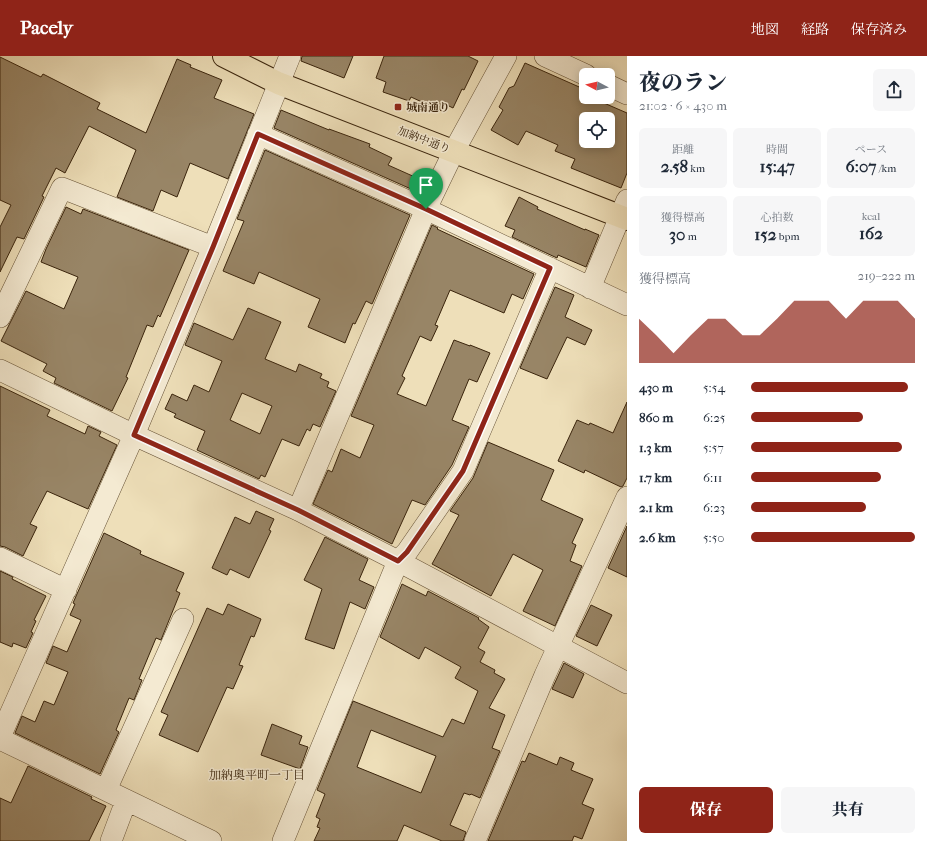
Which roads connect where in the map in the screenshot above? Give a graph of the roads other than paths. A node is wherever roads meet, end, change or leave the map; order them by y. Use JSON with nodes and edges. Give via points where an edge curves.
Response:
{"nodes":[{"id":1,"x":224,"y":56,"type":"edge"},
{"id":2,"x":290,"y":56,"type":"edge"},
{"id":3,"x":506,"y":56,"type":"edge"},
{"id":4,"x":545,"y":56,"type":"edge"},
{"id":5,"x":579,"y":72,"type":"edge"},
{"id":6,"x":278,"y":83,"type":"junction"},
{"id":7,"x":615,"y":88,"type":"edge"},
{"id":8,"x":627,"y":94,"type":"edge"},
{"id":9,"x":258,"y":134,"type":"junction"},
{"id":10,"x":454,"y":151,"type":"junction"},
{"id":11,"x":426,"y":209,"type":"junction"},
{"id":12,"x":624,"y":212,"type":"edge"},
{"id":13,"x":213,"y":247,"type":"junction"},
{"id":14,"x":550,"y":268,"type":"junction"},
{"id":15,"x":590,"y":288,"type":"junction"},
{"id":16,"x":627,"y":305,"type":"edge"},
{"id":17,"x":0,"y":317,"type":"edge"},
{"id":18,"x":0,"y":370,"type":"edge"},
{"id":19,"x":134,"y":435,"type":"junction"},
{"id":20,"x":627,"y":497,"type":"edge"},
{"id":21,"x":298,"y":510,"type":"junction"},
{"id":22,"x":0,"y":558,"type":"edge"},
{"id":23,"x":398,"y":561,"type":"junction"},
{"id":24,"x":66,"y":590,"type":"junction"},
{"id":25,"x":183,"y":619,"type":"dead end"},
{"id":26,"x":559,"y":647,"type":"junction"},
{"id":27,"x":627,"y":683,"type":"edge"},
{"id":28,"x":0,"y":738,"type":"edge"},
{"id":29,"x":106,"y":790,"type":"junction"},
{"id":30,"x":126,"y":801,"type":"junction"},
{"id":31,"x":111,"y":841,"type":"edge"},
{"id":32,"x":211,"y":841,"type":"edge"},
{"id":33,"x":283,"y":841,"type":"edge"},
{"id":34,"x":475,"y":841,"type":"edge"}],
"edges":[{"from":1,"to":6,"type":"highway","name":"加納中通り"},
{"from":2,"to":6,"type":"street"},
{"from":3,"to":10,"type":"street"},
{"from":4,"to":5,"type":"street"},
{"from":6,"to":9,"type":"street"},
{"from":6,"to":10,"type":"highway","name":"加納中通り"},
{"from":7,"to":8,"type":"street"},
{"from":9,"to":11,"type":"street"},
{"from":9,"to":13,"type":"street"},
{"from":10,"to":11,"type":"street"},
{"from":10,"to":12,"type":"highway","name":"加納中通り"},
{"from":11,"to":14,"type":"street"},
{"from":11,"to":21,"type":"street"},
{"from":12,"to":15,"type":"street"},
{"from":13,"to":17,"type":"street","via":[[62,188]]},
{"from":13,"to":19,"type":"street"},
{"from":14,"to":15,"type":"street"},
{"from":14,"to":23,"type":"street","via":[[463,471],[407,552]]},
{"from":15,"to":16,"type":"street"},
{"from":18,"to":19,"type":"street"},
{"from":19,"to":21,"type":"street"},
{"from":19,"to":24,"type":"street"},
{"from":20,"to":26,"type":"street"},
{"from":21,"to":23,"type":"street"},
{"from":22,"to":24,"type":"street"},
{"from":23,"to":26,"type":"street"},
{"from":23,"to":33,"type":"street"},
{"from":24,"to":28,"type":"street"},
{"from":25,"to":29,"type":"street"},
{"from":26,"to":27,"type":"street"},
{"from":26,"to":34,"type":"street"},
{"from":28,"to":29,"type":"street"},
{"from":29,"to":30,"type":"street"},
{"from":30,"to":31,"type":"street"},
{"from":30,"to":32,"type":"street"}]}
